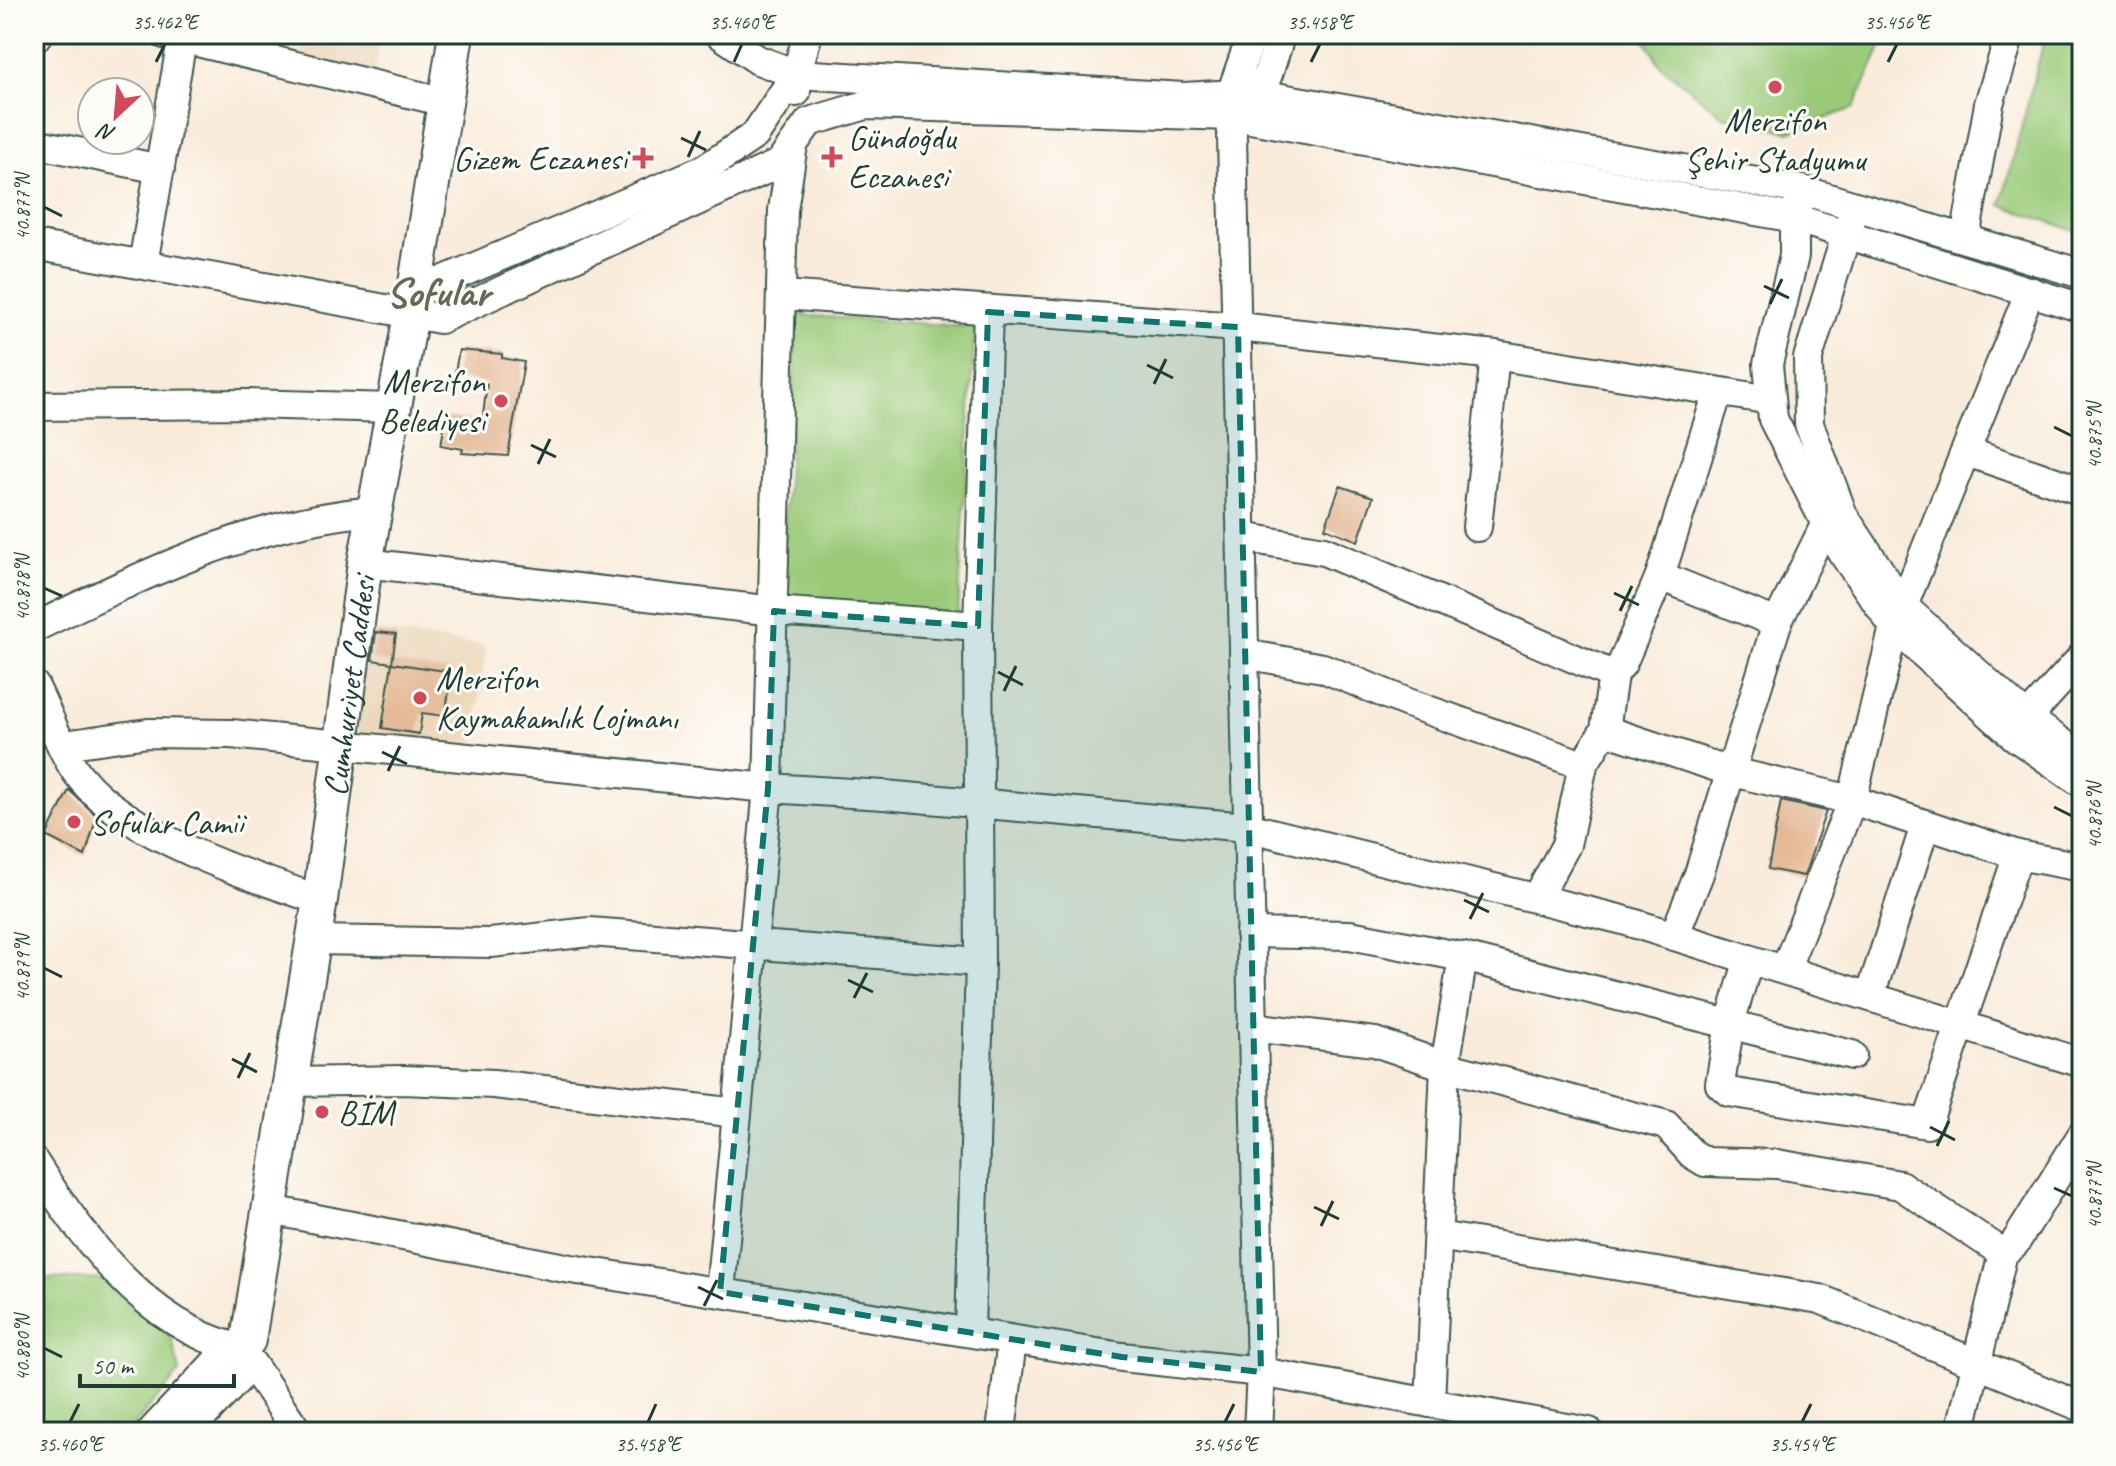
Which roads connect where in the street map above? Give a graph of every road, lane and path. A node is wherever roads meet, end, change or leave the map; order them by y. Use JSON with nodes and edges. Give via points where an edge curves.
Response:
{"nodes":[{"id":1,"x":38,"y":34,"type":"edge"},
{"id":2,"x":456,"y":34,"type":"edge"},
{"id":3,"x":720,"y":34,"type":"edge"},
{"id":4,"x":808,"y":34,"type":"edge"},
{"id":5,"x":1252,"y":34,"type":"edge"},
{"id":6,"x":1281,"y":34,"type":"edge"},
{"id":7,"x":2010,"y":34,"type":"edge"},
{"id":8,"x":176,"y":35,"type":"edge"},
{"id":9,"x":34,"y":39,"type":"edge"},
{"id":10,"x":796,"y":74,"type":"junction"},
{"id":11,"x":1240,"y":101,"type":"junction"},
{"id":12,"x":445,"y":102,"type":"junction"},
{"id":13,"x":34,"y":143,"type":"edge"},
{"id":14,"x":793,"y":145,"type":"junction"},
{"id":15,"x":160,"y":169,"type":"junction"},
{"id":16,"x":1802,"y":190,"type":"junction"},
{"id":17,"x":1856,"y":205,"type":"junction"},
{"id":18,"x":1794,"y":218,"type":"junction"},
{"id":19,"x":1846,"y":234,"type":"junction"},
{"id":20,"x":1965,"y":238,"type":"junction"},
{"id":21,"x":34,"y":245,"type":"edge"},
{"id":22,"x":143,"y":264,"type":"junction"},
{"id":23,"x":2082,"y":274,"type":"edge"},
{"id":24,"x":2030,"y":291,"type":"junction"},
{"id":25,"x":782,"y":295,"type":"junction"},
{"id":26,"x":413,"y":304,"type":"junction"},
{"id":27,"x":2082,"y":308,"type":"edge"},
{"id":28,"x":988,"y":312,"type":"junction"},
{"id":29,"x":1238,"y":327,"type":"junction"},
{"id":30,"x":1495,"y":355,"type":"junction"},
{"id":31,"x":1718,"y":392,"type":"junction"},
{"id":32,"x":1771,"y":400,"type":"junction"},
{"id":33,"x":34,"y":406,"type":"edge"},
{"id":34,"x":394,"y":408,"type":"junction"},
{"id":35,"x":1967,"y":452,"type":"junction"},
{"id":36,"x":2082,"y":491,"type":"edge"},
{"id":37,"x":375,"y":511,"type":"junction"},
{"id":38,"x":1826,"y":523,"type":"junction"},
{"id":39,"x":1477,"y":527,"type":"dead end"},
{"id":40,"x":1242,"y":537,"type":"junction"},
{"id":41,"x":365,"y":563,"type":"junction"},
{"id":42,"x":1660,"y":576,"type":"junction"},
{"id":43,"x":774,"y":611,"type":"junction"},
{"id":44,"x":1898,"y":617,"type":"junction"},
{"id":45,"x":1777,"y":623,"type":"junction"},
{"id":46,"x":978,"y":626,"type":"junction"},
{"id":47,"x":34,"y":628,"type":"edge"},
{"id":48,"x":1244,"y":654,"type":"junction"},
{"id":49,"x":2082,"y":657,"type":"edge"},
{"id":50,"x":1613,"y":675,"type":"junction"},
{"id":51,"x":34,"y":685,"type":"edge"},
{"id":52,"x":2027,"y":718,"type":"junction"},
{"id":53,"x":1605,"y":730,"type":"junction"},
{"id":54,"x":64,"y":745,"type":"junction"},
{"id":55,"x":341,"y":746,"type":"junction"},
{"id":56,"x":2082,"y":757,"type":"edge"},
{"id":57,"x":1583,"y":765,"type":"junction"},
{"id":58,"x":1732,"y":772,"type":"junction"},
{"id":59,"x":2082,"y":783,"type":"edge"},
{"id":60,"x":768,"y":788,"type":"junction"},
{"id":61,"x":1852,"y":800,"type":"junction"},
{"id":62,"x":978,"y":803,"type":"junction"},
{"id":63,"x":1925,"y":826,"type":"junction"},
{"id":64,"x":1247,"y":827,"type":"junction"},
{"id":65,"x":2018,"y":855,"type":"junction"},
{"id":66,"x":2082,"y":867,"type":"edge"},
{"id":67,"x":1537,"y":898,"type":"junction"},
{"id":68,"x":320,"y":900,"type":"junction"},
{"id":69,"x":1250,"y":933,"type":"junction"},
{"id":70,"x":1674,"y":936,"type":"junction"},
{"id":71,"x":313,"y":940,"type":"junction"},
{"id":72,"x":753,"y":945,"type":"junction"},
{"id":73,"x":1463,"y":957,"type":"junction"},
{"id":74,"x":1749,"y":959,"type":"junction"},
{"id":75,"x":980,"y":962,"type":"junction"},
{"id":76,"x":1785,"y":970,"type":"junction"},
{"id":77,"x":1870,"y":996,"type":"junction"},
{"id":78,"x":1730,"y":1023,"type":"junction"},
{"id":79,"x":1962,"y":1025,"type":"junction"},
{"id":80,"x":1252,"y":1027,"type":"junction"},
{"id":81,"x":1852,"y":1055,"type":"dead end"},
{"id":82,"x":2082,"y":1063,"type":"edge"},
{"id":83,"x":1445,"y":1066,"type":"junction"},
{"id":84,"x":291,"y":1082,"type":"junction"},
{"id":85,"x":737,"y":1113,"type":"junction"},
{"id":86,"x":2082,"y":1135,"type":"edge"},
{"id":87,"x":34,"y":1162,"type":"edge"},
{"id":88,"x":271,"y":1210,"type":"junction"},
{"id":89,"x":1438,"y":1236,"type":"junction"},
{"id":90,"x":2003,"y":1253,"type":"junction"},
{"id":91,"x":720,"y":1292,"type":"junction"},
{"id":92,"x":970,"y":1331,"type":"junction"},
{"id":93,"x":1012,"y":1340,"type":"junction"},
{"id":94,"x":242,"y":1355,"type":"junction"},
{"id":95,"x":1977,"y":1361,"type":"junction"},
{"id":96,"x":1261,"y":1372,"type":"junction"},
{"id":97,"x":1430,"y":1403,"type":"junction"},
{"id":98,"x":2082,"y":1407,"type":"edge"},
{"id":99,"x":151,"y":1432,"type":"edge"},
{"id":100,"x":188,"y":1432,"type":"edge"},
{"id":101,"x":298,"y":1432,"type":"edge"},
{"id":102,"x":1001,"y":1432,"type":"edge"},
{"id":103,"x":1258,"y":1432,"type":"edge"},
{"id":104,"x":1589,"y":1432,"type":"edge"},
{"id":105,"x":1960,"y":1432,"type":"edge"}],
"edges":[{"from":1,"to":9,"type":"street"},
{"from":2,"to":12,"type":"main road","name":"Cumhuriyet Caddesi"},
{"from":3,"to":10,"type":"street","via":[[758,60]]},
{"from":4,"to":10,"type":"street"},
{"from":5,"to":11,"type":"street"},
{"from":6,"to":11,"type":"street","via":[[1267,77]]},
{"from":7,"to":20,"type":"street","via":[[1989,104]]},
{"from":8,"to":12,"type":"street"},
{"from":8,"to":15,"type":"street"},
{"from":10,"to":11,"type":"street"},
{"from":10,"to":14,"type":"street"},
{"from":10,"to":26,"type":"street","via":[[755,135],[703,170]]},
{"from":11,"to":14,"type":"street","via":[[866,105],[809,122]]},
{"from":11,"to":16,"type":"street"},
{"from":11,"to":18,"type":"street"},
{"from":11,"to":29,"type":"street"},
{"from":12,"to":26,"type":"main road","name":"Cumhuriyet Caddesi"},
{"from":13,"to":15,"type":"street"},
{"from":14,"to":25,"type":"street","via":[[783,210]]},
{"from":14,"to":26,"type":"street","via":[[780,163],[440,319]]},
{"from":15,"to":22,"type":"street"},
{"from":16,"to":17,"type":"street"},
{"from":16,"to":18,"type":"street"},
{"from":17,"to":19,"type":"street"},
{"from":17,"to":20,"type":"street"},
{"from":18,"to":19,"type":"street"},
{"from":18,"to":32,"type":"street","via":[[1794,256],[1768,364]]},
{"from":19,"to":24,"type":"street"},
{"from":19,"to":44,"type":"street","via":[[1808,358],[1809,424],[1843,515]]},
{"from":20,"to":23,"type":"street"},
{"from":21,"to":22,"type":"street"},
{"from":22,"to":26,"type":"street"},
{"from":24,"to":27,"type":"street"},
{"from":24,"to":35,"type":"street"},
{"from":25,"to":28,"type":"street"},
{"from":25,"to":43,"type":"street"},
{"from":26,"to":34,"type":"main road","name":"Cumhuriyet Caddesi"},
{"from":28,"to":29,"type":"street"},
{"from":28,"to":46,"type":"street"},
{"from":29,"to":30,"type":"street"},
{"from":29,"to":40,"type":"street"},
{"from":30,"to":31,"type":"street"},
{"from":30,"to":39,"type":"street"},
{"from":31,"to":32,"type":"street"},
{"from":31,"to":42,"type":"street"},
{"from":32,"to":38,"type":"street","via":[[1773,419]]},
{"from":33,"to":34,"type":"street"},
{"from":34,"to":37,"type":"main road","name":"Cumhuriyet Caddesi"},
{"from":35,"to":36,"type":"street"},
{"from":35,"to":44,"type":"street"},
{"from":37,"to":41,"type":"main road","name":"Cumhuriyet Caddesi"},
{"from":37,"to":47,"type":"street","via":[[317,517],[240,537]]},
{"from":38,"to":44,"type":"street"},
{"from":38,"to":45,"type":"street"},
{"from":40,"to":48,"type":"street"},
{"from":40,"to":50,"type":"street","via":[[1324,551]]},
{"from":41,"to":43,"type":"street"},
{"from":41,"to":55,"type":"main road","name":"Cumhuriyet Caddesi"},
{"from":42,"to":45,"type":"street"},
{"from":42,"to":50,"type":"street"},
{"from":43,"to":46,"type":"street"},
{"from":43,"to":60,"type":"street"},
{"from":44,"to":52,"type":"street"},
{"from":44,"to":59,"type":"street","via":[[2014,736]]},
{"from":44,"to":61,"type":"street"},
{"from":45,"to":58,"type":"street"},
{"from":46,"to":62,"type":"street"},
{"from":48,"to":57,"type":"street","via":[[1323,668]]},
{"from":48,"to":64,"type":"street"},
{"from":49,"to":52,"type":"street"},
{"from":50,"to":53,"type":"street"},
{"from":51,"to":54,"type":"street"},
{"from":52,"to":56,"type":"street"},
{"from":53,"to":57,"type":"street"},
{"from":53,"to":58,"type":"street"},
{"from":54,"to":55,"type":"street","via":[[189,732]]},
{"from":54,"to":68,"type":"street","via":[[79,777],[118,815],[248,876]]},
{"from":55,"to":60,"type":"street"},
{"from":55,"to":68,"type":"main road","name":"Cumhuriyet Caddesi"},
{"from":57,"to":67,"type":"street","via":[[1566,845]]},
{"from":58,"to":61,"type":"street"},
{"from":58,"to":70,"type":"street"},
{"from":60,"to":62,"type":"street"},
{"from":60,"to":72,"type":"street"},
{"from":61,"to":63,"type":"street"},
{"from":61,"to":76,"type":"street"},
{"from":62,"to":64,"type":"street"},
{"from":62,"to":75,"type":"street"},
{"from":63,"to":65,"type":"street"},
{"from":63,"to":77,"type":"street"},
{"from":64,"to":67,"type":"street"},
{"from":64,"to":69,"type":"street"},
{"from":65,"to":66,"type":"street"},
{"from":65,"to":79,"type":"street"},
{"from":67,"to":70,"type":"street"},
{"from":68,"to":71,"type":"main road","name":"Cumhuriyet Caddesi"},
{"from":69,"to":73,"type":"street","via":[[1350,935]]},
{"from":69,"to":80,"type":"street"},
{"from":70,"to":74,"type":"street"},
{"from":71,"to":72,"type":"street","via":[[491,943],[590,932]]},
{"from":71,"to":84,"type":"main road","name":"Cumhuriyet Caddesi"},
{"from":72,"to":75,"type":"street"},
{"from":72,"to":85,"type":"street"},
{"from":73,"to":78,"type":"street"},
{"from":73,"to":83,"type":"street"},
{"from":74,"to":76,"type":"street"},
{"from":74,"to":78,"type":"street"},
{"from":75,"to":92,"type":"street"},
{"from":76,"to":77,"type":"street"},
{"from":77,"to":79,"type":"street"},
{"from":78,"to":79,"type":"street","via":[[1720,1084],[1729,1092],[1927,1124]]},
{"from":78,"to":81,"type":"street"},
{"from":79,"to":82,"type":"street"},
{"from":80,"to":83,"type":"street","via":[[1375,1042]]},
{"from":80,"to":96,"type":"street"},
{"from":83,"to":89,"type":"street"},
{"from":83,"to":90,"type":"street","via":[[1666,1125],[1705,1162],[1777,1164],[1900,1185]]},
{"from":84,"to":85,"type":"street","via":[[494,1084]]},
{"from":84,"to":88,"type":"main road","name":"Cumhuriyet Caddesi"},
{"from":85,"to":91,"type":"street"},
{"from":86,"to":90,"type":"street","via":[[2015,1243]]},
{"from":87,"to":94,"type":"street","via":[[94,1248],[125,1279],[195,1332]]},
{"from":88,"to":91,"type":"street","via":[[565,1268]]},
{"from":88,"to":94,"type":"main road","name":"Cumhuriyet Caddesi"},
{"from":89,"to":95,"type":"street","via":[[1820,1299]]},
{"from":89,"to":97,"type":"street"},
{"from":90,"to":95,"type":"street"},
{"from":91,"to":92,"type":"street"},
{"from":92,"to":93,"type":"street"},
{"from":93,"to":96,"type":"street"},
{"from":93,"to":102,"type":"street"},
{"from":94,"to":99,"type":"street","via":[[217,1361]]},
{"from":94,"to":100,"type":"street","via":[[237,1380]]},
{"from":94,"to":101,"type":"street"},
{"from":95,"to":98,"type":"street"},
{"from":95,"to":105,"type":"street"},
{"from":96,"to":97,"type":"street"},
{"from":96,"to":103,"type":"street"},
{"from":97,"to":104,"type":"street"}]}
